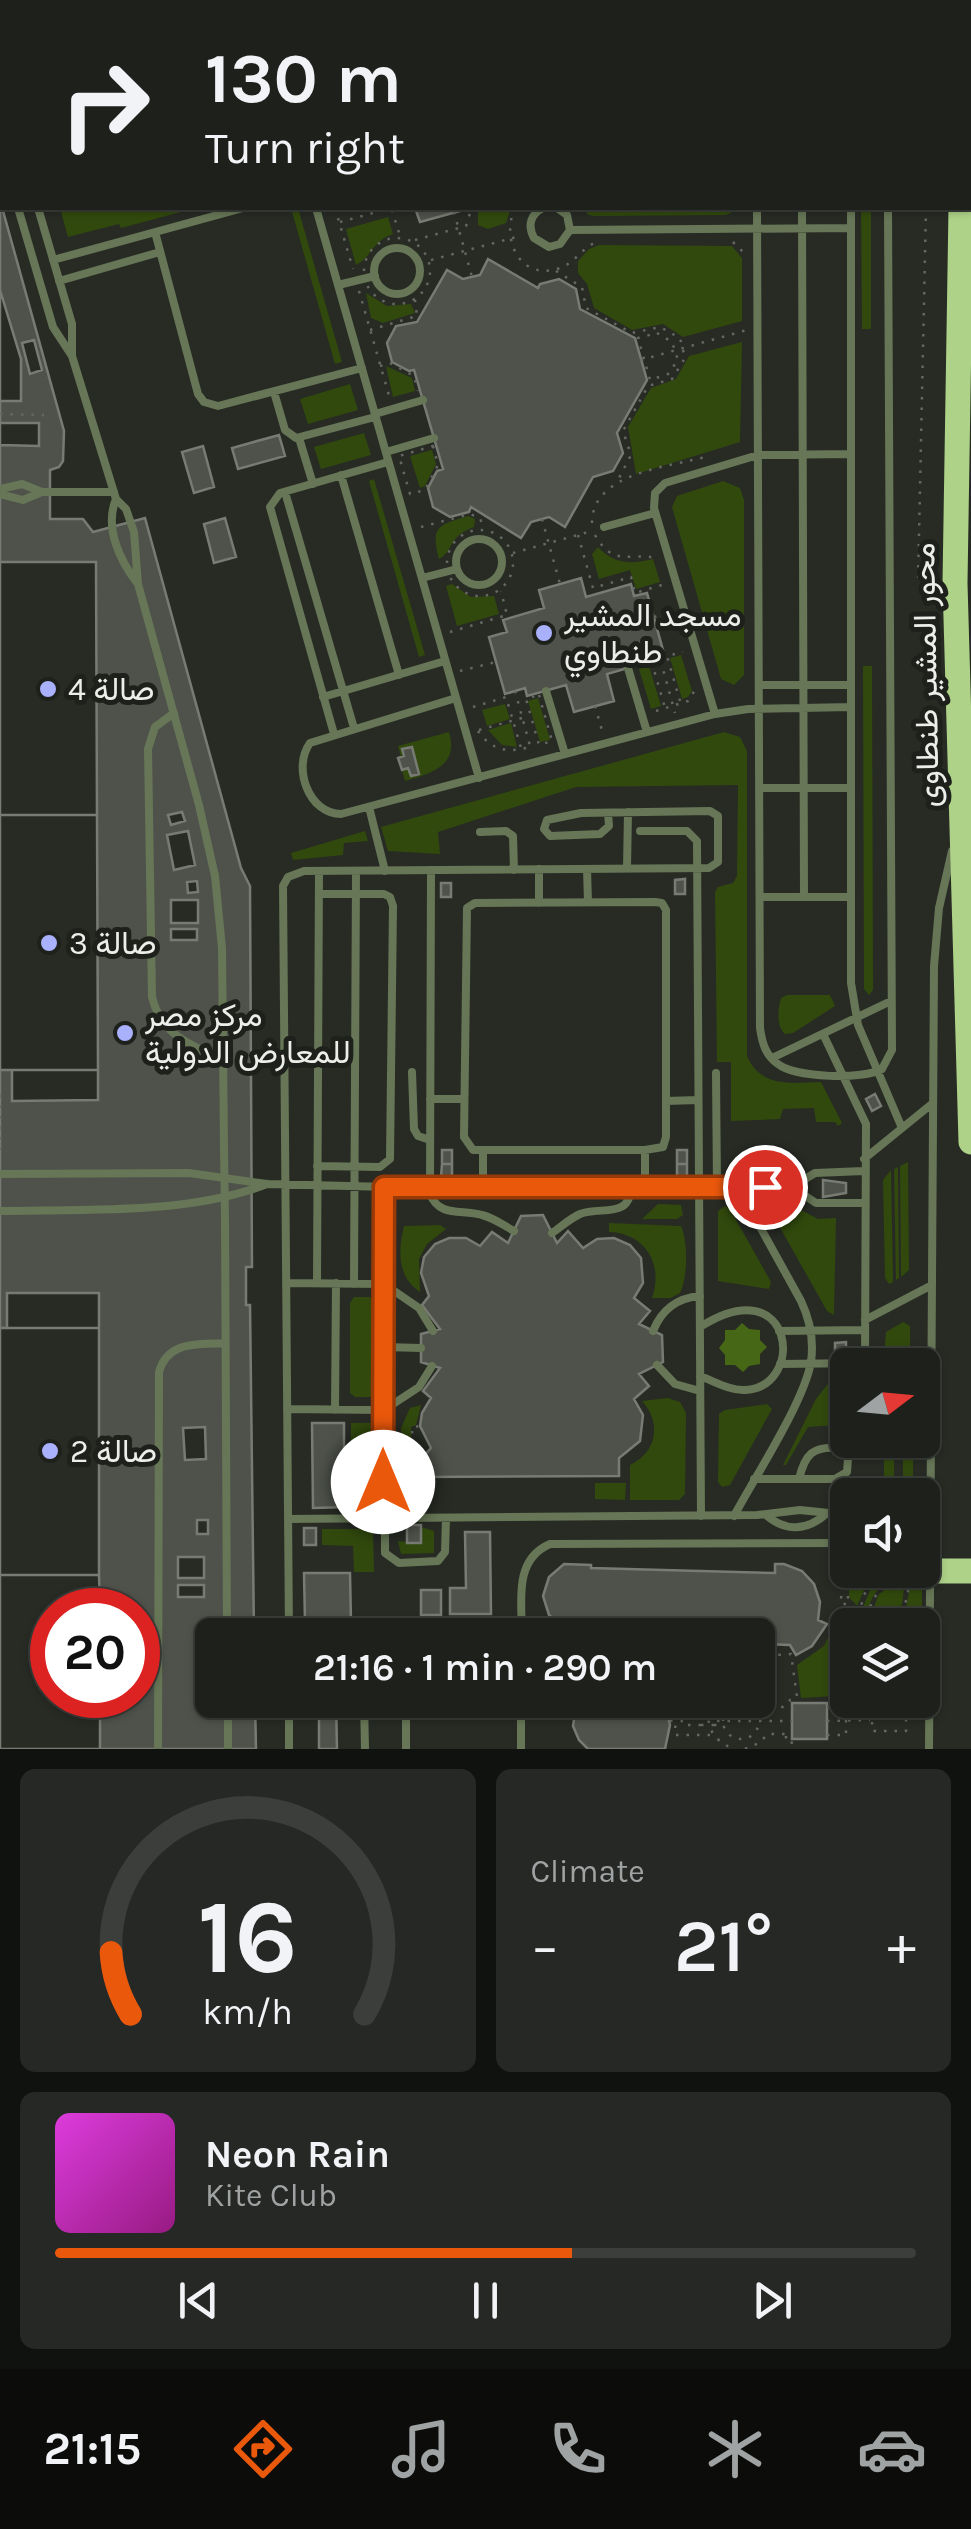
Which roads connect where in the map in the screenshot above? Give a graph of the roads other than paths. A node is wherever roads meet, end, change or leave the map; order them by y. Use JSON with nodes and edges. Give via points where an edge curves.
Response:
{"nodes":[{"id":1,"x":19,"y":210,"type":"edge"},
{"id":2,"x":39,"y":210,"type":"edge"},
{"id":3,"x":235,"y":210,"type":"edge"},
{"id":4,"x":317,"y":210,"type":"edge"},
{"id":5,"x":540,"y":210,"type":"edge"},
{"id":6,"x":562,"y":210,"type":"edge"},
{"id":7,"x":757,"y":210,"type":"edge"},
{"id":8,"x":802,"y":210,"type":"edge"},
{"id":9,"x":851,"y":210,"type":"edge"},
{"id":10,"x":888,"y":210,"type":"edge"},
{"id":11,"x":961,"y":210,"type":"edge"},
{"id":12,"x":757,"y":228,"type":"junction"},
{"id":13,"x":802,"y":228,"type":"junction"},
{"id":14,"x":851,"y":228,"type":"junction"},
{"id":15,"x":570,"y":230,"type":"junction"},
{"id":16,"x":155,"y":232,"type":"junction"},
{"id":17,"x":160,"y":252,"type":"junction"},
{"id":18,"x":53,"y":260,"type":"junction"},
{"id":19,"x":375,"y":276,"type":"junction"},
{"id":20,"x":59,"y":280,"type":"junction"},
{"id":21,"x":338,"y":286,"type":"junction"},
{"id":22,"x":72,"y":356,"type":"junction"},
{"id":23,"x":362,"y":368,"type":"junction"},
{"id":24,"x":274,"y":392,"type":"junction"},
{"id":25,"x":421,"y":396,"type":"road end"},
{"id":26,"x":375,"y":415,"type":"junction"},
{"id":27,"x":299,"y":438,"type":"junction"},
{"id":28,"x":434,"y":438,"type":"dead end"},
{"id":29,"x":803,"y":454,"type":"junction"},
{"id":30,"x":851,"y":454,"type":"junction"},
{"id":31,"x":758,"y":455,"type":"junction"},
{"id":32,"x":387,"y":457,"type":"junction"},
{"id":33,"x":341,"y":475,"type":"junction"},
{"id":34,"x":22,"y":484,"type":"junction"},
{"id":35,"x":312,"y":484,"type":"junction"},
{"id":36,"x":0,"y":492,"type":"edge"},
{"id":37,"x":42,"y":492,"type":"junction"},
{"id":38,"x":285,"y":492,"type":"junction"},
{"id":39,"x":115,"y":495,"type":"junction"},
{"id":40,"x":22,"y":500,"type":"junction"},
{"id":41,"x":655,"y":512,"type":"junction"},
{"id":42,"x":604,"y":527,"type":"road end"},
{"id":43,"x":453,"y":570,"type":"junction"},
{"id":44,"x":422,"y":578,"type":"junction"},
{"id":45,"x":138,"y":584,"type":"junction"},
{"id":46,"x":445,"y":661,"type":"junction"},
{"id":47,"x":632,"y":668,"type":"road end"},
{"id":48,"x":399,"y":675,"type":"junction"},
{"id":49,"x":759,"y":685,"type":"junction"},
{"id":50,"x":804,"y":685,"type":"junction"},
{"id":51,"x":851,"y":685,"type":"junction"},
{"id":52,"x":343,"y":691,"type":"junction"},
{"id":53,"x":546,"y":691,"type":"dead end"},
{"id":54,"x":324,"y":697,"type":"junction"},
{"id":55,"x":456,"y":698,"type":"junction"},
{"id":56,"x":851,"y":707,"type":"junction"},
{"id":57,"x":804,"y":708,"type":"junction"},
{"id":58,"x":759,"y":709,"type":"junction"},
{"id":59,"x":174,"y":712,"type":"junction"},
{"id":60,"x":715,"y":714,"type":"junction"},
{"id":61,"x":354,"y":728,"type":"junction"},
{"id":62,"x":646,"y":732,"type":"junction"},
{"id":63,"x":334,"y":734,"type":"junction"},
{"id":64,"x":564,"y":754,"type":"junction"},
{"id":65,"x":479,"y":778,"type":"junction"},
{"id":66,"x":760,"y":788,"type":"junction"},
{"id":67,"x":804,"y":788,"type":"junction"},
{"id":68,"x":851,"y":788,"type":"junction"},
{"id":69,"x":368,"y":807,"type":"junction"},
{"id":70,"x":628,"y":812,"type":"junction"},
{"id":71,"x":608,"y":813,"type":"junction"},
{"id":72,"x":961,"y":822,"type":"junction"},
{"id":73,"x":480,"y":832,"type":"dead end"},
{"id":74,"x":640,"y":832,"type":"dead end"},
{"id":75,"x":627,"y":868,"type":"junction"},
{"id":76,"x":697,"y":868,"type":"junction"},
{"id":77,"x":539,"y":869,"type":"junction"},
{"id":78,"x":587,"y":869,"type":"junction"},
{"id":79,"x":430,"y":870,"type":"junction"},
{"id":80,"x":514,"y":870,"type":"junction"},
{"id":81,"x":318,"y":871,"type":"junction"},
{"id":82,"x":356,"y":871,"type":"junction"},
{"id":83,"x":385,"y":871,"type":"junction"},
{"id":84,"x":318,"y":894,"type":"junction"},
{"id":85,"x":356,"y":894,"type":"junction"},
{"id":86,"x":760,"y":897,"type":"junction"},
{"id":87,"x":804,"y":897,"type":"junction"},
{"id":88,"x":851,"y":897,"type":"junction"},
{"id":89,"x":588,"y":902,"type":"junction"},
{"id":90,"x":540,"y":903,"type":"junction"},
{"id":91,"x":892,"y":1001,"type":"junction"},
{"id":92,"x":856,"y":1018,"type":"junction"},
{"id":93,"x":824,"y":1034,"type":"junction"},
{"id":94,"x":772,"y":1058,"type":"junction"},
{"id":95,"x":224,"y":1060,"type":"junction"},
{"id":96,"x":412,"y":1072,"type":"dead end"},
{"id":97,"x":878,"y":1072,"type":"junction"},
{"id":98,"x":716,"y":1073,"type":"dead end"},
{"id":99,"x":844,"y":1076,"type":"junction"},
{"id":100,"x":430,"y":1099,"type":"junction"},
{"id":101,"x":464,"y":1099,"type":"junction"},
{"id":102,"x":698,"y":1100,"type":"junction"},
{"id":103,"x":666,"y":1101,"type":"junction"},
{"id":104,"x":933,"y":1102,"type":"junction"},
{"id":105,"x":902,"y":1128,"type":"junction"},
{"id":106,"x":430,"y":1140,"type":"junction"},
{"id":107,"x":971,"y":1142,"type":"edge"},
{"id":108,"x":645,"y":1150,"type":"junction"},
{"id":109,"x":483,"y":1152,"type":"junction"},
{"id":110,"x":864,"y":1158,"type":"junction"},
{"id":111,"x":317,"y":1166,"type":"junction"},
{"id":112,"x":355,"y":1166,"type":"junction"},
{"id":113,"x":864,"y":1171,"type":"junction"},
{"id":114,"x":0,"y":1174,"type":"edge"},
{"id":115,"x":267,"y":1184,"type":"junction"},
{"id":116,"x":285,"y":1185,"type":"junction"},
{"id":117,"x":317,"y":1186,"type":"junction"},
{"id":118,"x":354,"y":1186,"type":"junction"},
{"id":119,"x":384,"y":1187,"type":"junction"},
{"id":120,"x":699,"y":1187,"type":"junction"},
{"id":121,"x":717,"y":1187,"type":"junction"},
{"id":122,"x":792,"y":1187,"type":"junction"},
{"id":123,"x":430,"y":1188,"type":"junction"},
{"id":124,"x":483,"y":1188,"type":"junction"},
{"id":125,"x":631,"y":1188,"type":"junction"},
{"id":126,"x":645,"y":1188,"type":"junction"},
{"id":127,"x":738,"y":1188,"type":"junction"},
{"id":128,"x":864,"y":1203,"type":"junction"},
{"id":129,"x":0,"y":1211,"type":"edge"},
{"id":130,"x":514,"y":1231,"type":"dead end"},
{"id":131,"x":552,"y":1233,"type":"dead end"},
{"id":132,"x":286,"y":1283,"type":"junction"},
{"id":133,"x":317,"y":1283,"type":"junction"},
{"id":134,"x":336,"y":1284,"type":"junction"},
{"id":135,"x":354,"y":1284,"type":"junction"},
{"id":136,"x":384,"y":1284,"type":"junction"},
{"id":137,"x":932,"y":1285,"type":"junction"},
{"id":138,"x":700,"y":1296,"type":"junction"},
{"id":139,"x":865,"y":1325,"type":"junction"},
{"id":140,"x":700,"y":1327,"type":"junction"},
{"id":141,"x":432,"y":1330,"type":"dead end"},
{"id":142,"x":654,"y":1331,"type":"dead end"},
{"id":143,"x":780,"y":1331,"type":"junction"},
{"id":144,"x":811,"y":1331,"type":"junction"},
{"id":145,"x":226,"y":1343,"type":"junction"},
{"id":146,"x":384,"y":1347,"type":"junction"},
{"id":147,"x":421,"y":1348,"type":"dead end"},
{"id":148,"x":865,"y":1348,"type":"edge"},
{"id":149,"x":930,"y":1348,"type":"edge"},
{"id":150,"x":780,"y":1364,"type":"junction"},
{"id":151,"x":810,"y":1364,"type":"junction"},
{"id":152,"x":830,"y":1364,"type":"edge"},
{"id":153,"x":656,"y":1365,"type":"dead end"},
{"id":154,"x":432,"y":1366,"type":"dead end"},
{"id":155,"x":700,"y":1376,"type":"junction"},
{"id":156,"x":700,"y":1392,"type":"junction"},
{"id":157,"x":287,"y":1409,"type":"junction"},
{"id":158,"x":335,"y":1410,"type":"junction"},
{"id":159,"x":384,"y":1410,"type":"junction"},
{"id":160,"x":754,"y":1478,"type":"junction"},
{"id":161,"x":799,"y":1478,"type":"junction"},
{"id":162,"x":766,"y":1514,"type":"junction"},
{"id":163,"x":826,"y":1514,"type":"junction"},
{"id":164,"x":830,"y":1514,"type":"edge"},
{"id":165,"x":701,"y":1516,"type":"junction"},
{"id":166,"x":734,"y":1516,"type":"junction"},
{"id":167,"x":383,"y":1518,"type":"junction"},
{"id":168,"x":446,"y":1518,"type":"junction"},
{"id":169,"x":288,"y":1519,"type":"junction"},
{"id":170,"x":830,"y":1543,"type":"edge"},
{"id":171,"x":940,"y":1559,"type":"edge"},
{"id":172,"x":971,"y":1571,"type":"edge"},
{"id":173,"x":928,"y":1588,"type":"edge"},
{"id":174,"x":228,"y":1618,"type":"edge"},
{"id":175,"x":289,"y":1618,"type":"edge"},
{"id":176,"x":523,"y":1618,"type":"edge"},
{"id":177,"x":228,"y":1718,"type":"edge"},
{"id":178,"x":289,"y":1718,"type":"edge"},
{"id":179,"x":364,"y":1718,"type":"edge"},
{"id":180,"x":406,"y":1718,"type":"edge"},
{"id":181,"x":522,"y":1718,"type":"edge"},
{"id":182,"x":158,"y":1749,"type":"edge"},
{"id":183,"x":228,"y":1749,"type":"edge"},
{"id":184,"x":289,"y":1749,"type":"edge"},
{"id":185,"x":364,"y":1749,"type":"edge"},
{"id":186,"x":406,"y":1749,"type":"edge"},
{"id":187,"x":521,"y":1749,"type":"edge"},
{"id":188,"x":930,"y":1749,"type":"edge"}],
"edges":[{"from":1,"to":22,"type":"lane","via":[[53,326]]},
{"from":2,"to":18,"type":"lane"},
{"from":3,"to":16,"type":"lane"},
{"from":4,"to":21,"type":"lane"},
{"from":5,"to":15,"type":"lane","via":[[531,233],[538,242],[560,244]]},
{"from":6,"to":15,"type":"lane"},
{"from":7,"to":12,"type":"lane"},
{"from":8,"to":13,"type":"lane"},
{"from":9,"to":14,"type":"lane"},
{"from":10,"to":91,"type":"lane"},
{"from":11,"to":72,"type":"highway","name":"محور المشير طنطاوى"},
{"from":12,"to":13,"type":"lane"},
{"from":12,"to":15,"type":"lane"},
{"from":12,"to":31,"type":"lane"},
{"from":13,"to":14,"type":"lane"},
{"from":13,"to":29,"type":"lane"},
{"from":14,"to":30,"type":"lane"},
{"from":16,"to":17,"type":"lane"},
{"from":16,"to":18,"type":"lane"},
{"from":17,"to":20,"type":"lane"},
{"from":17,"to":24,"type":"lane","via":[[200,398],[218,406]]},
{"from":18,"to":20,"type":"lane"},
{"from":19,"to":19,"type":"lane","via":[[382,288],[400,294],[412,288],[420,270],[410,253],[391,249],[380,256]]},
{"from":19,"to":21,"type":"lane"},
{"from":20,"to":22,"type":"lane","via":[[72,324]]},
{"from":21,"to":23,"type":"lane"},
{"from":22,"to":39,"type":"lane"},
{"from":23,"to":24,"type":"lane"},
{"from":23,"to":26,"type":"lane"},
{"from":24,"to":27,"type":"lane","via":[[285,430]]},
{"from":25,"to":26,"type":"lane"},
{"from":26,"to":27,"type":"lane"},
{"from":26,"to":32,"type":"lane"},
{"from":27,"to":35,"type":"lane"},
{"from":28,"to":32,"type":"lane"},
{"from":29,"to":30,"type":"lane"},
{"from":29,"to":31,"type":"lane"},
{"from":29,"to":50,"type":"lane"},
{"from":30,"to":51,"type":"lane"},
{"from":31,"to":41,"type":"lane","via":[[665,482],[655,493]]},
{"from":31,"to":49,"type":"lane"},
{"from":32,"to":33,"type":"lane"},
{"from":32,"to":44,"type":"lane"},
{"from":33,"to":35,"type":"lane"},
{"from":33,"to":48,"type":"lane"},
{"from":34,"to":36,"type":"lane"},
{"from":34,"to":37,"type":"lane"},
{"from":34,"to":40,"type":"lane"},
{"from":35,"to":38,"type":"lane"},
{"from":36,"to":40,"type":"lane"},
{"from":37,"to":39,"type":"lane"},
{"from":37,"to":40,"type":"lane"},
{"from":38,"to":52,"type":"lane"},
{"from":38,"to":54,"type":"lane","via":[[271,503],[270,516]]},
{"from":39,"to":45,"type":"lane","via":[[134,532]]},
{"from":39,"to":45,"type":"lane","via":[[114,537]]},
{"from":41,"to":42,"type":"lane"},
{"from":41,"to":60,"type":"lane"},
{"from":43,"to":43,"type":"lane","via":[[470,583],[489,583],[501,569],[501,556],[494,545],[476,540],[460,550]]},
{"from":43,"to":44,"type":"lane"},
{"from":44,"to":46,"type":"lane"},
{"from":45,"to":59,"type":"lane"},
{"from":46,"to":48,"type":"lane"},
{"from":46,"to":55,"type":"lane"},
{"from":47,"to":62,"type":"lane"},
{"from":48,"to":52,"type":"lane"},
{"from":49,"to":50,"type":"lane"},
{"from":49,"to":58,"type":"lane"},
{"from":50,"to":51,"type":"lane"},
{"from":50,"to":57,"type":"lane"},
{"from":51,"to":56,"type":"lane"},
{"from":52,"to":54,"type":"lane"},
{"from":52,"to":61,"type":"lane"},
{"from":53,"to":64,"type":"lane"},
{"from":54,"to":63,"type":"lane"},
{"from":55,"to":61,"type":"lane"},
{"from":55,"to":65,"type":"lane"},
{"from":56,"to":57,"type":"lane"},
{"from":56,"to":68,"type":"lane"},
{"from":57,"to":58,"type":"lane"},
{"from":57,"to":67,"type":"lane"},
{"from":58,"to":60,"type":"lane"},
{"from":58,"to":66,"type":"lane"},
{"from":59,"to":95,"type":"lane","via":[[218,900]]},
{"from":59,"to":95,"type":"lane","via":[[155,726],[148,749],[152,997],[169,1031]]},
{"from":60,"to":62,"type":"lane"},
{"from":61,"to":63,"type":"lane"},
{"from":62,"to":64,"type":"lane"},
{"from":63,"to":69,"type":"lane","via":[[314,740],[304,752],[310,797],[328,814]]},
{"from":64,"to":65,"type":"lane"},
{"from":65,"to":69,"type":"lane"},
{"from":66,"to":67,"type":"lane"},
{"from":66,"to":86,"type":"lane"},
{"from":67,"to":68,"type":"lane"},
{"from":67,"to":87,"type":"lane"},
{"from":68,"to":88,"type":"lane"},
{"from":69,"to":83,"type":"lane"},
{"from":70,"to":71,"type":"lane"},
{"from":70,"to":75,"type":"lane"},
{"from":70,"to":76,"type":"lane","via":[[716,814],[718,862]]},
{"from":71,"to":71,"type":"lane","via":[[556,816],[544,829],[550,836],[600,834],[609,826]]},
{"from":72,"to":104,"type":"lane","via":[[936,936]]},
{"from":72,"to":107,"type":"highway","name":"محور المشير طنطاوى"},
{"from":73,"to":80,"type":"lane","via":[[512,834]]},
{"from":74,"to":76,"type":"lane","via":[[692,833]]},
{"from":75,"to":76,"type":"lane"},
{"from":75,"to":78,"type":"lane"},
{"from":76,"to":102,"type":"lane"},
{"from":77,"to":78,"type":"lane"},
{"from":77,"to":80,"type":"lane"},
{"from":77,"to":90,"type":"lane"},
{"from":78,"to":89,"type":"lane"},
{"from":79,"to":80,"type":"lane"},
{"from":79,"to":83,"type":"lane"},
{"from":79,"to":100,"type":"lane"},
{"from":81,"to":82,"type":"lane"},
{"from":81,"to":84,"type":"lane"},
{"from":81,"to":116,"type":"lane","via":[[293,874],[282,891]]},
{"from":82,"to":83,"type":"lane"},
{"from":82,"to":85,"type":"lane"},
{"from":84,"to":85,"type":"lane"},
{"from":84,"to":111,"type":"lane"},
{"from":85,"to":112,"type":"lane"},
{"from":85,"to":112,"type":"lane","via":[[390,897],[393,925],[390,1159]]},
{"from":86,"to":87,"type":"lane"},
{"from":86,"to":94,"type":"lane","via":[[760,1028]]},
{"from":87,"to":88,"type":"lane"},
{"from":88,"to":92,"type":"lane"},
{"from":89,"to":90,"type":"lane"},
{"from":89,"to":103,"type":"lane","via":[[659,902],[666,910]]},
{"from":90,"to":101,"type":"lane","via":[[475,903],[466,912]]},
{"from":91,"to":92,"type":"lane"},
{"from":91,"to":97,"type":"lane","via":[[891,1055]]},
{"from":92,"to":93,"type":"lane"},
{"from":92,"to":97,"type":"lane"},
{"from":93,"to":94,"type":"lane"},
{"from":93,"to":99,"type":"lane"},
{"from":94,"to":99,"type":"lane","via":[[792,1071]]},
{"from":95,"to":145,"type":"lane","bridge":true},
{"from":96,"to":106,"type":"lane","via":[[414,1129]]},
{"from":97,"to":99,"type":"lane"},
{"from":97,"to":105,"type":"lane"},
{"from":98,"to":121,"type":"lane"},
{"from":99,"to":110,"type":"lane","via":[[865,1120]]},
{"from":100,"to":101,"type":"lane"},
{"from":100,"to":106,"type":"lane"},
{"from":101,"to":109,"type":"lane","via":[[466,1142]]},
{"from":102,"to":103,"type":"lane"},
{"from":102,"to":120,"type":"lane"},
{"from":103,"to":108,"type":"lane","via":[[664,1144]]},
{"from":104,"to":105,"type":"lane"},
{"from":104,"to":137,"type":"lane"},
{"from":105,"to":110,"type":"lane"},
{"from":106,"to":123,"type":"lane"},
{"from":108,"to":109,"type":"lane"},
{"from":108,"to":126,"type":"lane"},
{"from":109,"to":124,"type":"lane"},
{"from":110,"to":113,"type":"lane"},
{"from":111,"to":112,"type":"lane"},
{"from":111,"to":117,"type":"lane"},
{"from":112,"to":118,"type":"lane"},
{"from":113,"to":122,"type":"lane","via":[[815,1173]]},
{"from":113,"to":128,"type":"lane"},
{"from":114,"to":115,"type":"lane","via":[[190,1173]]},
{"from":115,"to":116,"type":"lane"},
{"from":115,"to":129,"type":"lane","via":[[182,1204]]},
{"from":116,"to":117,"type":"lane"},
{"from":116,"to":132,"type":"lane"},
{"from":117,"to":118,"type":"lane"},
{"from":117,"to":133,"type":"lane"},
{"from":118,"to":119,"type":"lane"},
{"from":118,"to":135,"type":"lane"},
{"from":119,"to":123,"type":"lane"},
{"from":119,"to":136,"type":"lane"},
{"from":120,"to":121,"type":"lane"},
{"from":120,"to":126,"type":"lane"},
{"from":120,"to":138,"type":"lane"},
{"from":121,"to":127,"type":"lane"},
{"from":122,"to":127,"type":"lane"},
{"from":122,"to":128,"type":"lane","via":[[816,1203]]},
{"from":123,"to":124,"type":"lane"},
{"from":123,"to":130,"type":"lane","via":[[442,1210],[480,1214]]},
{"from":124,"to":125,"type":"lane"},
{"from":125,"to":126,"type":"lane"},
{"from":125,"to":131,"type":"lane","via":[[621,1208],[582,1213]]},
{"from":127,"to":144,"type":"lane","via":[[801,1300]]},
{"from":128,"to":139,"type":"lane"},
{"from":132,"to":133,"type":"lane"},
{"from":132,"to":157,"type":"lane"},
{"from":133,"to":134,"type":"lane"},
{"from":134,"to":135,"type":"lane"},
{"from":134,"to":158,"type":"lane"},
{"from":135,"to":136,"type":"lane"},
{"from":136,"to":141,"type":"lane","via":[[419,1308]]},
{"from":136,"to":146,"type":"lane"},
{"from":137,"to":139,"type":"lane"},
{"from":137,"to":149,"type":"lane"},
{"from":138,"to":140,"type":"lane"},
{"from":138,"to":142,"type":"lane","via":[[674,1303]]},
{"from":139,"to":144,"type":"lane"},
{"from":139,"to":148,"type":"lane"},
{"from":140,"to":143,"type":"lane","via":[[746,1308]]},
{"from":140,"to":155,"type":"lane"},
{"from":143,"to":144,"type":"lane"},
{"from":143,"to":150,"type":"lane"},
{"from":144,"to":151,"type":"lane"},
{"from":145,"to":174,"type":"lane"},
{"from":145,"to":182,"type":"lane","via":[[175,1349],[159,1372]]},
{"from":146,"to":147,"type":"lane"},
{"from":146,"to":159,"type":"lane"},
{"from":150,"to":151,"type":"lane"},
{"from":150,"to":155,"type":"lane","via":[[766,1382],[745,1390]]},
{"from":151,"to":152,"type":"lane"},
{"from":151,"to":160,"type":"lane"},
{"from":153,"to":156,"type":"lane","via":[[675,1384]]},
{"from":154,"to":159,"type":"lane","via":[[419,1387]]},
{"from":155,"to":156,"type":"lane"},
{"from":156,"to":165,"type":"lane"},
{"from":157,"to":158,"type":"lane"},
{"from":157,"to":169,"type":"lane"},
{"from":158,"to":159,"type":"lane"},
{"from":159,"to":167,"type":"lane"},
{"from":160,"to":161,"type":"lane"},
{"from":160,"to":166,"type":"lane"},
{"from":161,"to":161,"type":"lane","via":[[840,1478],[848,1458],[838,1448],[816,1449]]},
{"from":162,"to":163,"type":"lane"},
{"from":162,"to":163,"type":"lane","via":[[796,1528]]},
{"from":162,"to":166,"type":"lane"},
{"from":163,"to":164,"type":"lane"},
{"from":165,"to":166,"type":"lane"},
{"from":165,"to":168,"type":"lane"},
{"from":167,"to":168,"type":"lane"},
{"from":167,"to":168,"type":"lane","via":[[387,1557],[430,1564],[444,1556]]},
{"from":167,"to":169,"type":"lane"},
{"from":169,"to":175,"type":"lane"},
{"from":170,"to":176,"type":"lane","via":[[550,1544],[530,1557],[524,1572]]},
{"from":171,"to":172,"type":"highway"},
{"from":173,"to":188,"type":"lane"},
{"from":177,"to":183,"type":"lane"},
{"from":178,"to":184,"type":"lane"},
{"from":179,"to":185,"type":"lane"},
{"from":180,"to":186,"type":"lane"},
{"from":181,"to":187,"type":"lane"}]}
